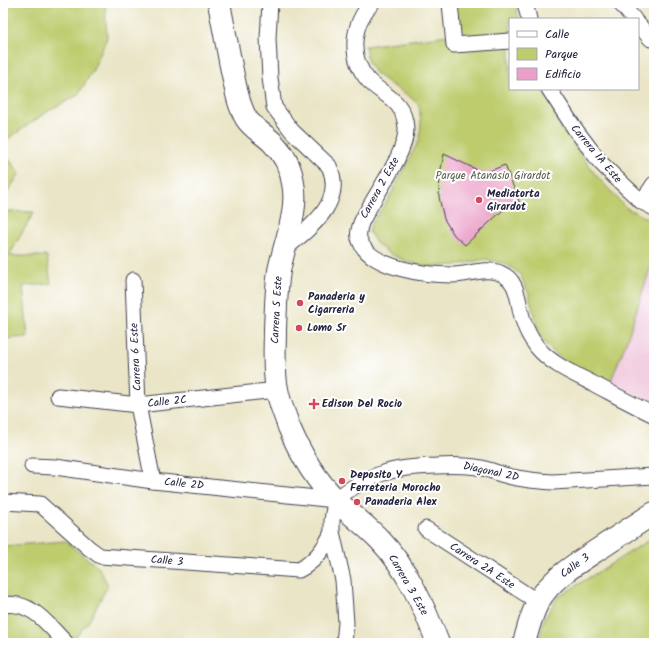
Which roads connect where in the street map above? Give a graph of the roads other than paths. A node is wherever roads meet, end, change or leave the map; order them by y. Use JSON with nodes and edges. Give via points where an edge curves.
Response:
{"nodes":[{"id":1,"x":219,"y":3,"type":"edge"},
{"id":2,"x":270,"y":3,"type":"edge"},
{"id":3,"x":372,"y":3,"type":"edge"},
{"id":4,"x":450,"y":3,"type":"edge"},
{"id":5,"x":525,"y":3,"type":"edge"},
{"id":6,"x":620,"y":3,"type":"edge"},
{"id":7,"x":529,"y":18,"type":"edge"},
{"id":8,"x":633,"y":18,"type":"edge"},
{"id":9,"x":639,"y":26,"type":"edge"},
{"id":10,"x":648,"y":40,"type":"edge"},
{"id":11,"x":509,"y":41,"type":"edge"},
{"id":12,"x":551,"y":90,"type":"edge"},
{"id":13,"x":654,"y":184,"type":"edge"},
{"id":14,"x":648,"y":205,"type":"edge"},
{"id":15,"x":284,"y":249,"type":"junction"},
{"id":16,"x":133,"y":280,"type":"dead end"},
{"id":17,"x":277,"y":390,"type":"junction"},
{"id":18,"x":58,"y":396,"type":"dead end"},
{"id":19,"x":138,"y":405,"type":"junction"},
{"id":20,"x":654,"y":415,"type":"edge"},
{"id":21,"x":32,"y":466,"type":"dead end"},
{"id":22,"x":654,"y":476,"type":"edge"},
{"id":23,"x":153,"y":481,"type":"junction"},
{"id":24,"x":335,"y":500,"type":"junction"},
{"id":25,"x":3,"y":502,"type":"edge"},
{"id":26,"x":654,"y":513,"type":"edge"},
{"id":27,"x":426,"y":530,"type":"dead end"},
{"id":28,"x":332,"y":532,"type":"junction"},
{"id":29,"x":538,"y":602,"type":"junction"},
{"id":30,"x":3,"y":605,"type":"edge"},
{"id":31,"x":66,"y":643,"type":"edge"},
{"id":32,"x":344,"y":643,"type":"edge"},
{"id":33,"x":438,"y":643,"type":"edge"},
{"id":34,"x":524,"y":643,"type":"edge"}],
"edges":[{"from":1,"to":15,"type":"street","name":"Carrera 5 Este","via":[[242,109],[247,119],[280,152],[291,172],[295,194],[294,206]]},
{"from":2,"to":15,"type":"street","via":[[268,38],[274,107],[292,131],[329,166],[334,182],[331,199],[324,213]]},
{"from":3,"to":20,"type":"street","name":"Carrera 2 Este","via":[[363,14],[356,30],[356,56],[368,79],[399,107],[405,120],[406,135],[402,149],[361,223],[359,240],[364,248],[380,261],[421,273],[501,273],[515,287],[526,329],[544,355],[561,367]]},
{"from":4,"to":11,"type":"street","via":[[454,45]]},
{"from":5,"to":7,"type":"street"},
{"from":6,"to":8,"type":"street"},
{"from":9,"to":10,"type":"street"},
{"from":12,"to":14,"type":"street","name":"Carrera 1A Este","via":[[588,147],[614,176]]},
{"from":13,"to":14,"type":"street"},
{"from":15,"to":17,"type":"street","name":"Carrera 5 Este","via":[[277,291],[274,354]]},
{"from":16,"to":19,"type":"street","name":"Carrera 6 Este"},
{"from":17,"to":19,"type":"street","name":"Calle 2C"},
{"from":17,"to":24,"type":"street","name":"Carrera 5 Este","via":[[304,458]]},
{"from":18,"to":19,"type":"street","name":"Calle 2C"},
{"from":19,"to":23,"type":"street","name":"Carrera 6 Este"},
{"from":21,"to":23,"type":"street","name":"Calle 2D"},
{"from":22,"to":24,"type":"street","name":"Diagonal 2D","via":[[553,482],[509,476],[468,466],[419,466],[392,470],[359,482]]},
{"from":23,"to":24,"type":"street","name":"Calle 2D"},
{"from":24,"to":28,"type":"street"},
{"from":24,"to":33,"type":"street","name":"Carrera 3 Este","via":[[390,552],[411,584]]},
{"from":25,"to":28,"type":"street","name":"Calle 3","via":[[40,504],[100,556],[299,570],[316,557]]},
{"from":26,"to":29,"type":"street","name":"Calle 3","via":[[566,571],[546,590]]},
{"from":27,"to":29,"type":"street","name":"Carrera 2A Este"},
{"from":28,"to":32,"type":"street","via":[[342,580],[346,623]]},
{"from":29,"to":34,"type":"street","name":"Calle 3"},
{"from":30,"to":31,"type":"street","via":[[21,605],[34,610]]}]}
